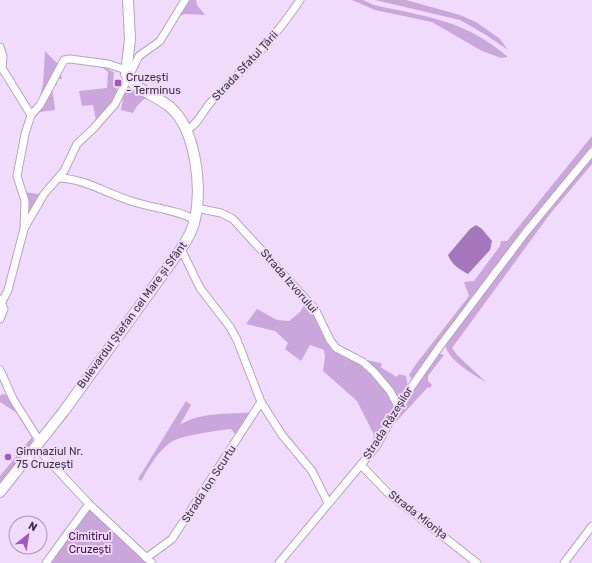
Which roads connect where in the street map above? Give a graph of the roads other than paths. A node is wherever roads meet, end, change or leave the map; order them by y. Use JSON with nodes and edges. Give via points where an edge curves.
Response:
{"nodes":[{"id":1,"x":128,"y":0,"type":"edge"},
{"id":2,"x":185,"y":0,"type":"edge"},
{"id":3,"x":300,"y":0,"type":"edge"},
{"id":4,"x":0,"y":47,"type":"edge"},
{"id":5,"x":1,"y":68,"type":"edge"},
{"id":6,"x":127,"y":74,"type":"junction"},
{"id":7,"x":31,"y":115,"type":"junction"},
{"id":8,"x":187,"y":130,"type":"junction"},
{"id":9,"x":592,"y":152,"type":"edge"},
{"id":10,"x":59,"y":178,"type":"junction"},
{"id":11,"x":197,"y":208,"type":"junction"},
{"id":12,"x":195,"y":220,"type":"junction"},
{"id":13,"x":24,"y":229,"type":"junction"},
{"id":14,"x":181,"y":249,"type":"junction"},
{"id":15,"x":1,"y":301,"type":"edge"},
{"id":16,"x":0,"y":319,"type":"edge"},
{"id":17,"x":0,"y":370,"type":"edge"},
{"id":18,"x":262,"y":402,"type":"junction"},
{"id":19,"x":398,"y":406,"type":"junction"},
{"id":20,"x":38,"y":444,"type":"junction"},
{"id":21,"x":361,"y":465,"type":"junction"},
{"id":22,"x":0,"y":492,"type":"edge"},
{"id":23,"x":328,"y":503,"type":"junction"},
{"id":24,"x":90,"y":504,"type":"junction"},
{"id":25,"x":592,"y":526,"type":"edge"},
{"id":26,"x":146,"y":558,"type":"junction"},
{"id":27,"x":46,"y":563,"type":"edge"},
{"id":28,"x":152,"y":563,"type":"edge"},
{"id":29,"x":279,"y":563,"type":"edge"},
{"id":30,"x":477,"y":563,"type":"edge"},
{"id":31,"x":564,"y":563,"type":"edge"}],
"edges":[{"from":1,"to":6,"type":"street","via":[[130,39]]},
{"from":2,"to":6,"type":"street","via":[[160,42],[139,56]]},
{"from":3,"to":8,"type":"street","name":"Strada Sfatul Țării","via":[[274,37],[210,104],[195,125]]},
{"from":4,"to":5,"type":"street","via":[[3,56]]},
{"from":5,"to":7,"type":"street"},
{"from":6,"to":7,"type":"street","via":[[108,64],[64,60],[40,105]]},
{"from":6,"to":8,"type":"street","name":"Bulevardul Ștefan cel Mare și Sfânt","via":[[171,107]]},
{"from":6,"to":10,"type":"street","via":[[115,104],[77,144]]},
{"from":7,"to":13,"type":"street","via":[[22,145],[17,176],[25,201]]},
{"from":8,"to":11,"type":"street","name":"Bulevardul Ștefan cel Mare și Sfânt","via":[[196,162]]},
{"from":9,"to":19,"type":"street","name":"Strada Răzeșilor","via":[[476,296]]},
{"from":10,"to":12,"type":"street","via":[[81,180],[130,201]]},
{"from":10,"to":13,"type":"street","via":[[44,194]]},
{"from":11,"to":12,"type":"street","name":"Bulevardul Ștefan cel Mare și Sfânt"},
{"from":11,"to":19,"type":"street","name":"Strada Izvorului","via":[[221,213],[233,219],[316,309],[336,348],[363,362],[374,372],[390,391]]},
{"from":12,"to":14,"type":"street","name":"Bulevardul Ștefan cel Mare și Sfânt","via":[[190,236]]},
{"from":13,"to":15,"type":"street","via":[[8,290]]},
{"from":14,"to":18,"type":"street","via":[[200,288],[237,340]]},
{"from":14,"to":20,"type":"street","name":"Bulevardul Ștefan cel Mare și Sfânt"},
{"from":15,"to":16,"type":"street","via":[[4,309]]},
{"from":17,"to":20,"type":"street"},
{"from":18,"to":23,"type":"street","via":[[282,435],[312,471]]},
{"from":18,"to":26,"type":"street","name":"Strada Ion Scurtu","via":[[172,540]]},
{"from":19,"to":21,"type":"street","name":"Strada Răzeșilor","via":[[377,444]]},
{"from":20,"to":22,"type":"street","name":"Bulevardul Ștefan cel Mare și Sfânt"},
{"from":20,"to":24,"type":"street"},
{"from":21,"to":23,"type":"street","name":"Strada Răzeșilor"},
{"from":21,"to":30,"type":"street","name":"Strada Miorița","via":[[387,492]]},
{"from":23,"to":29,"type":"street","name":"Strada Răzeșilor"},
{"from":24,"to":26,"type":"street"},
{"from":24,"to":27,"type":"street"},
{"from":25,"to":31,"type":"street"},
{"from":26,"to":28,"type":"street"}]}
